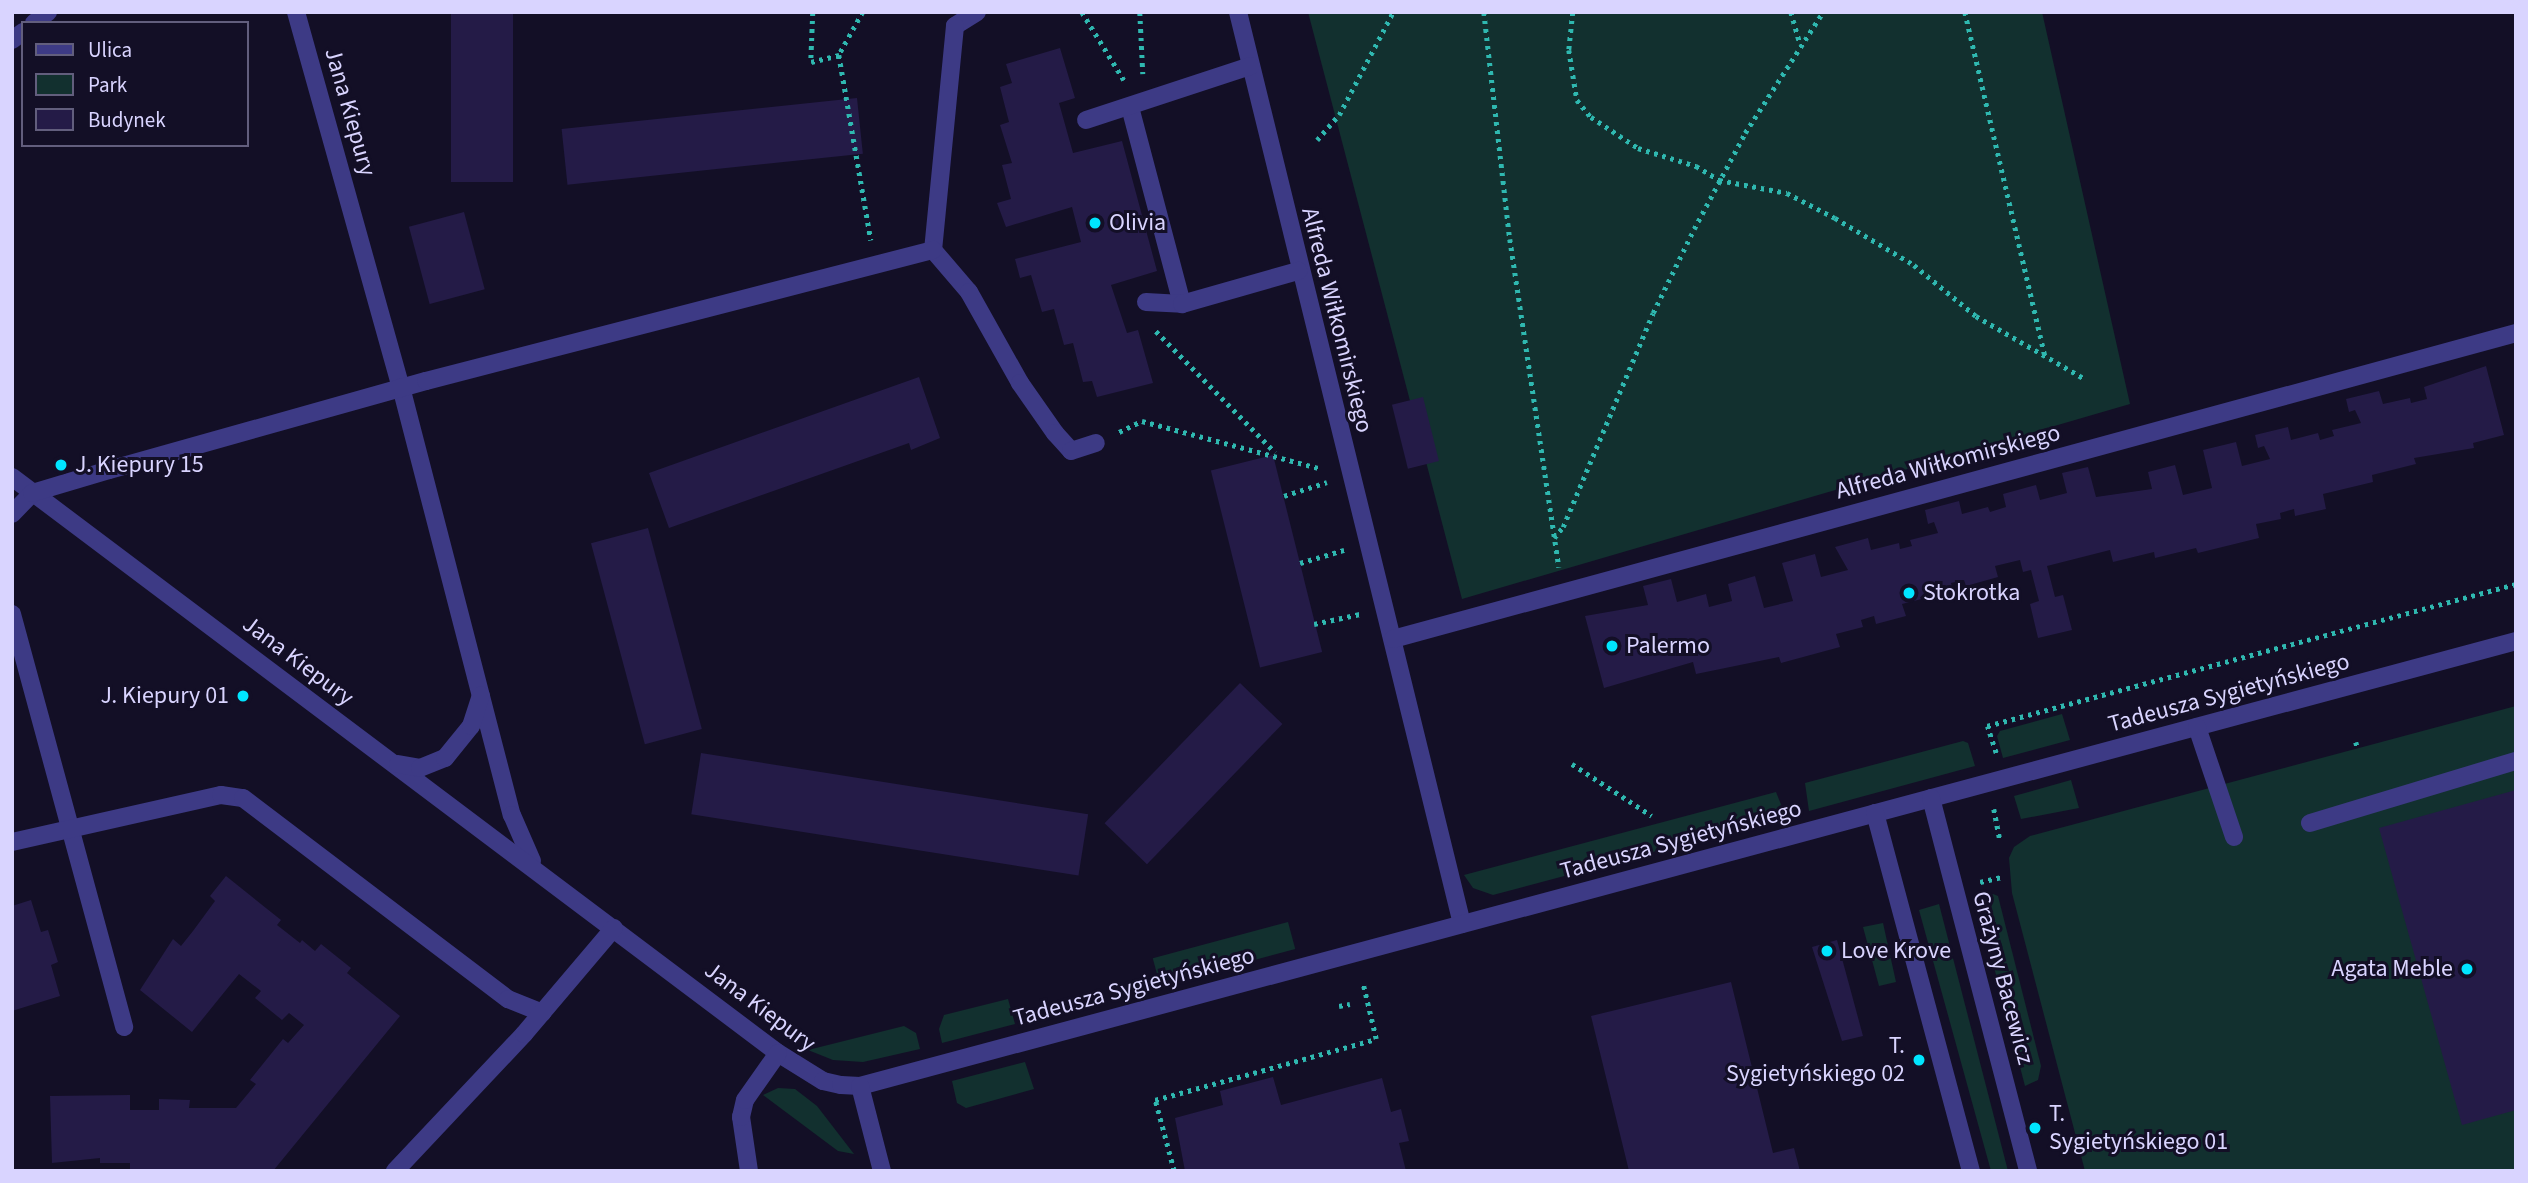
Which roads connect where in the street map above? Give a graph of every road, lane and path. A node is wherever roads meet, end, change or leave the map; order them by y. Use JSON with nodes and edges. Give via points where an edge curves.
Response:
{"nodes":[{"id":1,"x":296,"y":12,"type":"edge"},
{"id":2,"x":813,"y":12,"type":"edge"},
{"id":3,"x":863,"y":12,"type":"edge"},
{"id":4,"x":977,"y":12,"type":"edge"},
{"id":5,"x":1082,"y":12,"type":"edge"},
{"id":6,"x":1140,"y":12,"type":"edge"},
{"id":7,"x":1238,"y":12,"type":"edge"},
{"id":8,"x":1393,"y":12,"type":"edge"},
{"id":9,"x":1484,"y":12,"type":"edge"},
{"id":10,"x":1573,"y":12,"type":"edge"},
{"id":11,"x":1791,"y":12,"type":"edge"},
{"id":12,"x":1823,"y":12,"type":"edge"},
{"id":13,"x":1965,"y":12,"type":"edge"},
{"id":14,"x":1800,"y":45,"type":"junction"},
{"id":15,"x":839,"y":55,"type":"junction"},
{"id":16,"x":1250,"y":66,"type":"junction"},
{"id":17,"x":1136,"y":105,"type":"junction"},
{"id":18,"x":1086,"y":120,"type":"dead end"},
{"id":19,"x":1317,"y":140,"type":"dead end"},
{"id":20,"x":1720,"y":180,"type":"junction"},
{"id":21,"x":933,"y":250,"type":"junction"},
{"id":22,"x":878,"y":265,"type":"junction"},
{"id":23,"x":1298,"y":271,"type":"junction"},
{"id":24,"x":1151,"y":302,"type":"joint"},
{"id":25,"x":1182,"y":304,"type":"junction"},
{"id":26,"x":2516,"y":333,"type":"edge"},
{"id":27,"x":2045,"y":357,"type":"junction"},
{"id":28,"x":2085,"y":379,"type":"dead end"},
{"id":29,"x":401,"y":387,"type":"junction"},
{"id":30,"x":1096,"y":443,"type":"joint"},
{"id":31,"x":1276,"y":453,"type":"junction"},
{"id":32,"x":1346,"y":475,"type":"junction"},
{"id":33,"x":12,"y":477,"type":"edge"},
{"id":34,"x":32,"y":492,"type":"junction"},
{"id":35,"x":1284,"y":496,"type":"dead end"},
{"id":36,"x":12,"y":514,"type":"edge"},
{"id":37,"x":1553,"y":538,"type":"junction"},
{"id":38,"x":1368,"y":543,"type":"junction"},
{"id":39,"x":1300,"y":563,"type":"dead end"},
{"id":40,"x":2516,"y":584,"type":"edge"},
{"id":41,"x":1563,"y":592,"type":"junction"},
{"id":42,"x":1385,"y":608,"type":"junction"},
{"id":43,"x":12,"y":614,"type":"edge"},
{"id":44,"x":1314,"y":624,"type":"dead end"},
{"id":45,"x":1393,"y":639,"type":"junction"},
{"id":46,"x":2516,"y":641,"type":"edge"},
{"id":47,"x":481,"y":696,"type":"junction"},
{"id":48,"x":1987,"y":726,"type":"dead end"},
{"id":49,"x":2197,"y":727,"type":"junction"},
{"id":50,"x":2357,"y":741,"type":"dead end"},
{"id":51,"x":2358,"y":750,"type":"dead end"},
{"id":52,"x":2516,"y":761,"type":"edge"},
{"id":53,"x":395,"y":764,"type":"junction"},
{"id":54,"x":1572,"y":764,"type":"dead end"},
{"id":55,"x":1931,"y":798,"type":"junction"},
{"id":56,"x":1993,"y":804,"type":"dead end"},
{"id":57,"x":1875,"y":813,"type":"junction"},
{"id":58,"x":1652,"y":816,"type":"dead end"},
{"id":59,"x":2311,"y":823,"type":"dead end"},
{"id":60,"x":73,"y":828,"type":"junction"},
{"id":61,"x":2234,"y":837,"type":"dead end"},
{"id":62,"x":2000,"y":839,"type":"dead end"},
{"id":63,"x":12,"y":842,"type":"edge"},
{"id":64,"x":536,"y":868,"type":"junction"},
{"id":65,"x":2001,"y":877,"type":"dead end"},
{"id":66,"x":1973,"y":884,"type":"dead end"},
{"id":67,"x":1462,"y":924,"type":"junction"},
{"id":68,"x":614,"y":928,"type":"junction"},
{"id":69,"x":1363,"y":984,"type":"dead end"},
{"id":70,"x":1350,"y":1004,"type":"dead end"},
{"id":71,"x":1339,"y":1006,"type":"dead end"},
{"id":72,"x":542,"y":1013,"type":"junction"},
{"id":73,"x":124,"y":1027,"type":"dead end"},
{"id":74,"x":778,"y":1053,"type":"junction"},
{"id":75,"x":860,"y":1086,"type":"junction"},
{"id":76,"x":396,"y":1171,"type":"edge"},
{"id":77,"x":749,"y":1171,"type":"edge"},
{"id":78,"x":883,"y":1171,"type":"edge"},
{"id":79,"x":1174,"y":1171,"type":"edge"},
{"id":80,"x":1970,"y":1171,"type":"edge"},
{"id":81,"x":2028,"y":1171,"type":"edge"}],
"edges":[{"from":1,"to":29,"type":"street","name":"Jana Kiepury"},
{"from":2,"to":15,"type":"path","via":[[811,62]]},
{"from":3,"to":15,"type":"path"},
{"from":4,"to":21,"type":"street","via":[[955,26]]},
{"from":5,"to":17,"type":"path"},
{"from":6,"to":17,"type":"path"},
{"from":7,"to":16,"type":"street","name":"Alfreda Wiłkomirskiego"},
{"from":8,"to":19,"type":"path","via":[[1339,115]]},
{"from":9,"to":37,"type":"path"},
{"from":10,"to":20,"type":"path","via":[[1569,50],[1577,100],[1591,117],[1637,148],[1696,166]]},
{"from":11,"to":14,"type":"path"},
{"from":12,"to":14,"type":"path"},
{"from":13,"to":27,"type":"path"},
{"from":14,"to":20,"type":"path"},
{"from":15,"to":22,"type":"path"},
{"from":16,"to":17,"type":"street"},
{"from":16,"to":23,"type":"street","name":"Alfreda Wiłkomirskiego"},
{"from":17,"to":18,"type":"street"},
{"from":17,"to":25,"type":"street"},
{"from":20,"to":27,"type":"path","via":[[1787,193],[1835,218],[1914,265],[1976,316]]},
{"from":20,"to":37,"type":"path","via":[[1653,313],[1563,527]]},
{"from":21,"to":22,"type":"street"},
{"from":21,"to":30,"type":"street","via":[[969,292],[1020,383],[1055,433],[1071,451]]},
{"from":22,"to":29,"type":"street"},
{"from":23,"to":25,"type":"street"},
{"from":23,"to":32,"type":"street","name":"Alfreda Wiłkomirskiego"},
{"from":24,"to":25,"type":"street"},
{"from":24,"to":31,"type":"path","via":[[1155,330]]},
{"from":26,"to":41,"type":"street","name":"Alfreda Wiłkomirskiego"},
{"from":27,"to":28,"type":"path"},
{"from":29,"to":34,"type":"street"},
{"from":29,"to":47,"type":"street","name":"Jana Kiepury"},
{"from":30,"to":31,"type":"path","via":[[1142,421]]},
{"from":31,"to":32,"type":"path"},
{"from":32,"to":35,"type":"path"},
{"from":32,"to":38,"type":"street","name":"Alfreda Wiłkomirskiego"},
{"from":33,"to":34,"type":"street","name":"Jana Kiepury"},
{"from":34,"to":36,"type":"street"},
{"from":34,"to":53,"type":"street","name":"Jana Kiepury"},
{"from":37,"to":41,"type":"path"},
{"from":38,"to":39,"type":"path"},
{"from":38,"to":42,"type":"street","name":"Alfreda Wiłkomirskiego"},
{"from":40,"to":48,"type":"path"},
{"from":41,"to":45,"type":"street","name":"Alfreda Wiłkomirskiego"},
{"from":42,"to":44,"type":"path"},
{"from":42,"to":45,"type":"street","name":"Alfreda Wiłkomirskiego"},
{"from":43,"to":60,"type":"street"},
{"from":45,"to":67,"type":"street","name":"Alfreda Wiłkomirskiego"},
{"from":46,"to":49,"type":"street","name":"Tadeusza Sygietyńskiego"},
{"from":47,"to":53,"type":"street","via":[[471,726],[445,758],[420,768]]},
{"from":47,"to":64,"type":"street","name":"Jana Kiepury","via":[[512,816]]},
{"from":49,"to":55,"type":"street","name":"Tadeusza Sygietyńskiego"},
{"from":49,"to":61,"type":"street"},
{"from":50,"to":51,"type":"path"},
{"from":52,"to":59,"type":"street"},
{"from":53,"to":64,"type":"street","name":"Jana Kiepury"},
{"from":54,"to":58,"type":"path"},
{"from":55,"to":57,"type":"street","name":"Tadeusza Sygietyńskiego"},
{"from":55,"to":81,"type":"street","name":"Grażyny Bacewicz"},
{"from":56,"to":62,"type":"path"},
{"from":57,"to":67,"type":"street","name":"Tadeusza Sygietyńskiego"},
{"from":57,"to":80,"type":"street"},
{"from":60,"to":63,"type":"street"},
{"from":60,"to":72,"type":"street","via":[[221,795],[243,798],[508,999]]},
{"from":60,"to":73,"type":"street"},
{"from":64,"to":68,"type":"street","name":"Jana Kiepury"},
{"from":65,"to":66,"type":"path"},
{"from":67,"to":75,"type":"street","name":"Tadeusza Sygietyńskiego"},
{"from":68,"to":72,"type":"street"},
{"from":68,"to":74,"type":"street","name":"Jana Kiepury"},
{"from":69,"to":79,"type":"path","via":[[1376,1039],[1156,1100]]},
{"from":70,"to":71,"type":"path"},
{"from":72,"to":76,"type":"street"},
{"from":74,"to":75,"type":"street","name":"Jana Kiepury","via":[[823,1081]]},
{"from":74,"to":77,"type":"street","via":[[743,1109],[741,1136]]},
{"from":75,"to":78,"type":"street"}]}
